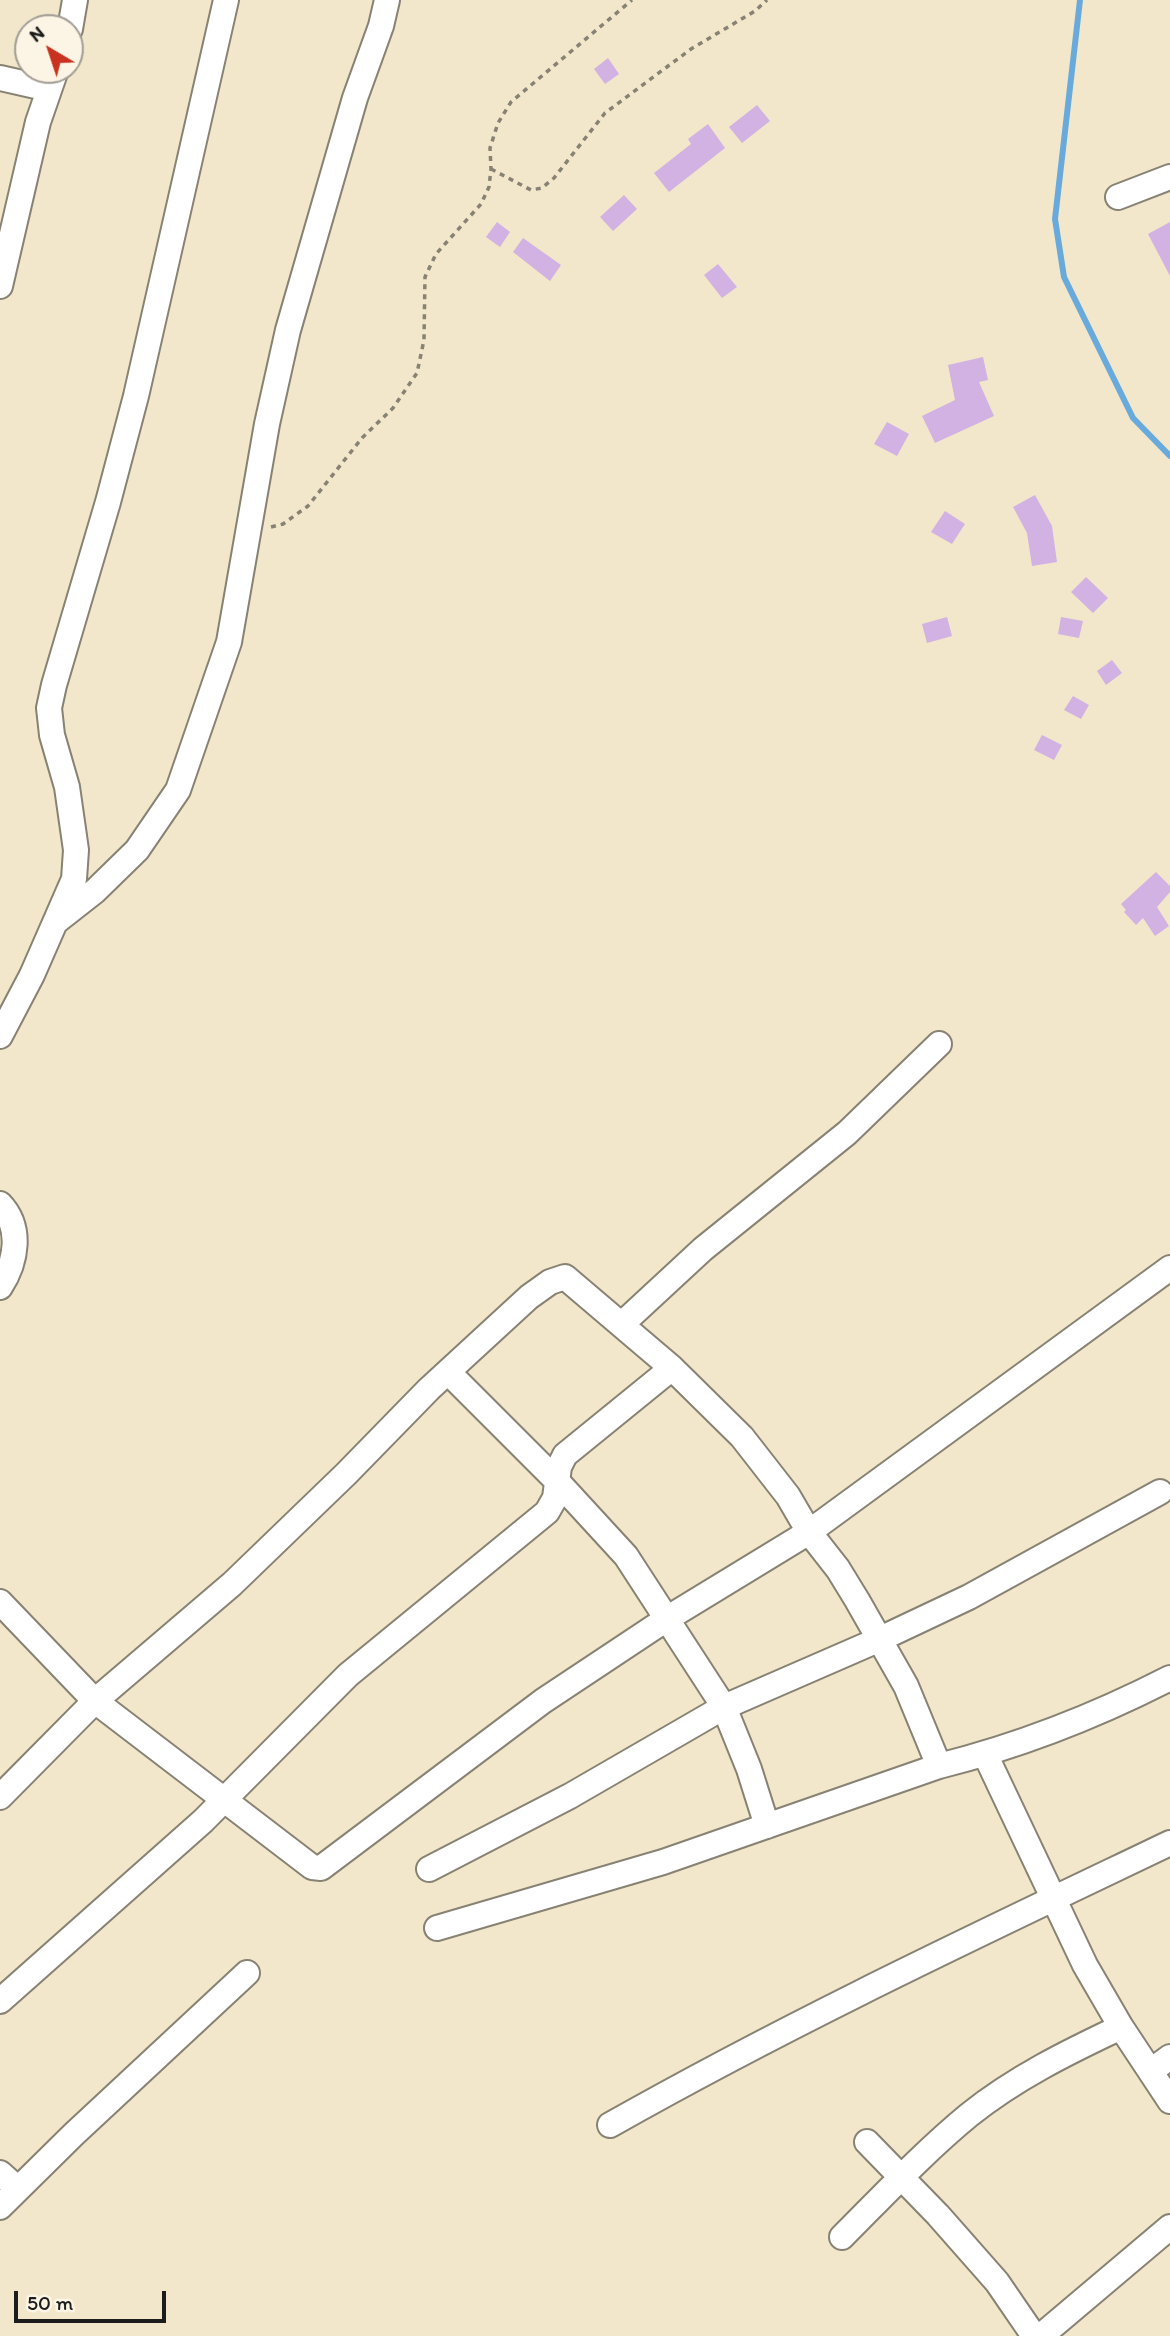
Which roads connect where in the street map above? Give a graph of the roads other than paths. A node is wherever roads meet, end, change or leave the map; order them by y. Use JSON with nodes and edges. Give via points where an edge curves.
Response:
{"nodes":[{"id":1,"x":226,"y":0,"type":"edge"},
{"id":2,"x":387,"y":0,"type":"edge"},
{"id":3,"x":51,"y":84,"type":"edge"},
{"id":4,"x":1170,"y":177,"type":"edge"},
{"id":5,"x":1118,"y":197,"type":"dead end"},
{"id":6,"x":0,"y":286,"type":"edge"},
{"id":7,"x":54,"y":923,"type":"junction"},
{"id":8,"x":0,"y":1035,"type":"edge"},
{"id":9,"x":939,"y":1044,"type":"dead end"},
{"id":10,"x":0,"y":1204,"type":"edge"},
{"id":11,"x":1170,"y":1268,"type":"edge"},
{"id":12,"x":0,"y":1287,"type":"edge"},
{"id":13,"x":622,"y":1324,"type":"junction"},
{"id":14,"x":672,"y":1368,"type":"junction"},
{"id":15,"x":448,"y":1372,"type":"junction"},
{"id":16,"x":558,"y":1482,"type":"junction"},
{"id":17,"x":1160,"y":1492,"type":"dead end"},
{"id":18,"x":809,"y":1532,"type":"junction"},
{"id":19,"x":0,"y":1602,"type":"edge"},
{"id":20,"x":668,"y":1618,"type":"junction"},
{"id":21,"x":878,"y":1640,"type":"junction"},
{"id":22,"x":1170,"y":1678,"type":"edge"},
{"id":23,"x":95,"y":1701,"type":"junction"},
{"id":24,"x":724,"y":1707,"type":"junction"},
{"id":25,"x":985,"y":1755,"type":"junction"},
{"id":26,"x":939,"y":1766,"type":"junction"},
{"id":27,"x":0,"y":1797,"type":"edge"},
{"id":28,"x":223,"y":1800,"type":"junction"},
{"id":29,"x":767,"y":1826,"type":"junction"},
{"id":30,"x":1170,"y":1843,"type":"edge"},
{"id":31,"x":429,"y":1870,"type":"dead end"},
{"id":32,"x":1053,"y":1899,"type":"junction"},
{"id":33,"x":437,"y":1928,"type":"dead end"},
{"id":34,"x":247,"y":1973,"type":"dead end"},
{"id":35,"x":0,"y":2001,"type":"edge"},
{"id":36,"x":1121,"y":2027,"type":"junction"},
{"id":37,"x":1161,"y":2064,"type":"edge"},
{"id":38,"x":1170,"y":2101,"type":"edge"},
{"id":39,"x":610,"y":2125,"type":"dead end"},
{"id":40,"x":867,"y":2142,"type":"dead end"},
{"id":41,"x":901,"y":2178,"type":"junction"},
{"id":42,"x":9,"y":2181,"type":"edge"},
{"id":43,"x":0,"y":2207,"type":"edge"},
{"id":44,"x":1170,"y":2227,"type":"edge"},
{"id":45,"x":842,"y":2238,"type":"dead end"},
{"id":46,"x":1034,"y":2336,"type":"edge"},
{"id":47,"x":1041,"y":2336,"type":"edge"}],
"edges":[{"from":1,"to":7,"type":"street","via":[[158,309],[52,696],[52,735],[67,787],[76,850],[74,879]]},
{"from":2,"to":7,"type":"street","via":[[288,330],[229,642],[178,790],[137,850]]},
{"from":3,"to":6,"type":"street"},
{"from":4,"to":5,"type":"street"},
{"from":7,"to":8,"type":"street"},
{"from":9,"to":13,"type":"street","via":[[847,1133],[703,1250]]},
{"from":10,"to":12,"type":"street","via":[[15,1229],[15,1247]]},
{"from":11,"to":18,"type":"street"},
{"from":13,"to":14,"type":"street"},
{"from":13,"to":15,"type":"street","via":[[565,1278],[550,1282]]},
{"from":14,"to":16,"type":"street","via":[[565,1455]]},
{"from":14,"to":18,"type":"street","via":[[742,1437],[788,1496]]},
{"from":15,"to":16,"type":"street"},
{"from":15,"to":23,"type":"street","via":[[232,1584]]},
{"from":16,"to":20,"type":"street","via":[[626,1556]]},
{"from":16,"to":28,"type":"street","via":[[547,1513],[348,1675]]},
{"from":17,"to":21,"type":"street","via":[[970,1597]]},
{"from":18,"to":20,"type":"street"},
{"from":18,"to":21,"type":"street","via":[[838,1569]]},
{"from":19,"to":23,"type":"street"},
{"from":20,"to":24,"type":"street"},
{"from":20,"to":28,"type":"street","via":[[543,1701],[321,1868],[312,1867]]},
{"from":21,"to":24,"type":"street"},
{"from":21,"to":26,"type":"street","via":[[906,1686]]},
{"from":22,"to":25,"type":"street","via":[[1112,1708]]},
{"from":23,"to":27,"type":"street"},
{"from":23,"to":28,"type":"street"},
{"from":24,"to":29,"type":"street"},
{"from":24,"to":31,"type":"street"},
{"from":25,"to":26,"type":"street"},
{"from":25,"to":32,"type":"street"},
{"from":26,"to":29,"type":"street"},
{"from":28,"to":35,"type":"street"},
{"from":29,"to":33,"type":"street","via":[[663,1862]]},
{"from":30,"to":32,"type":"street"},
{"from":32,"to":36,"type":"street"},
{"from":32,"to":39,"type":"street","via":[[700,2074]]},
{"from":34,"to":42,"type":"street","via":[[74,2134]]},
{"from":36,"to":37,"type":"street"},
{"from":36,"to":41,"type":"street","via":[[1043,2064],[970,2115]]},
{"from":37,"to":38,"type":"street"},
{"from":40,"to":41,"type":"street"},
{"from":41,"to":45,"type":"street"},
{"from":41,"to":46,"type":"street","via":[[997,2282]]},
{"from":42,"to":43,"type":"street"},
{"from":44,"to":47,"type":"street"}]}
